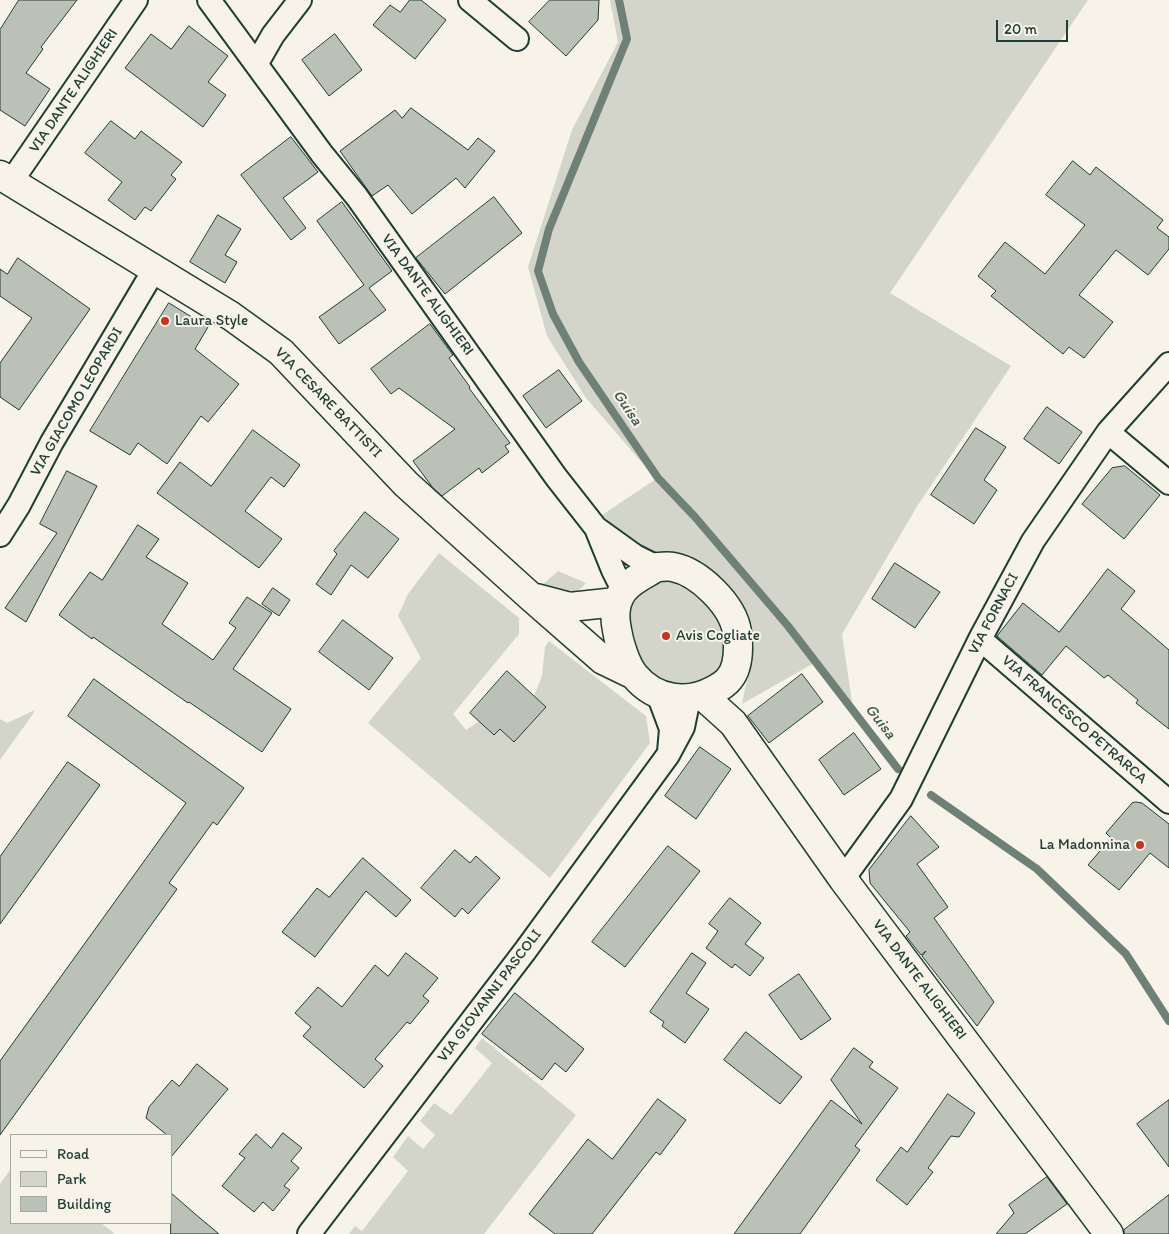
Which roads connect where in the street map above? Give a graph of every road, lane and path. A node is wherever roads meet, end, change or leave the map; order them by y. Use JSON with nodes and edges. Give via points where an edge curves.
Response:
{"nodes":[{"id":1,"x":136,"y":0,"type":"edge"},
{"id":2,"x":209,"y":0,"type":"edge"},
{"id":3,"x":300,"y":0,"type":"edge"},
{"id":4,"x":470,"y":0,"type":"edge"},
{"id":5,"x":517,"y":39,"type":"dead end"},
{"id":6,"x":257,"y":63,"type":"junction"},
{"id":7,"x":6,"y":178,"type":"edge"},
{"id":8,"x":154,"y":270,"type":"junction"},
{"id":9,"x":1169,"y":364,"type":"edge"},
{"id":10,"x":1108,"y":432,"type":"junction"},
{"id":11,"x":1169,"y":483,"type":"edge"},
{"id":12,"x":596,"y":528,"type":"junction"},
{"id":13,"x":0,"y":535,"type":"edge"},
{"id":14,"x":657,"y":567,"type":"junction"},
{"id":15,"x":619,"y":596,"type":"junction"},
{"id":16,"x":531,"y":597,"type":"junction"},
{"id":17,"x":980,"y":639,"type":"junction"},
{"id":18,"x":634,"y":675,"type":"junction"},
{"id":19,"x":730,"y":678,"type":"junction"},
{"id":20,"x":658,"y":694,"type":"junction"},
{"id":21,"x":696,"y":697,"type":"junction"},
{"id":22,"x":733,"y":723,"type":"junction"},
{"id":23,"x":668,"y":755,"type":"junction"},
{"id":24,"x":1169,"y":802,"type":"edge"},
{"id":25,"x":843,"y":879,"type":"junction"},
{"id":26,"x":308,"y":1234,"type":"edge"},
{"id":27,"x":1109,"y":1234,"type":"edge"}],
"edges":[{"from":1,"to":7,"type":"street","name":"VIA DANTE ALIGHIERI"},
{"from":2,"to":6,"type":"street","name":"VIA DANTE ALIGHIERI"},
{"from":3,"to":6,"type":"street","via":[[273,35]]},
{"from":4,"to":5,"type":"street"},
{"from":6,"to":12,"type":"street","name":"VIA DANTE ALIGHIERI"},
{"from":7,"to":8,"type":"street","name":"VIA CESARE BATTISTI"},
{"from":8,"to":13,"type":"street","name":"VIA GIACOMO LEOPARDI"},
{"from":8,"to":16,"type":"street","name":"VIA CESARE BATTISTI","via":[[231,316],[281,352],[406,484]]},
{"from":9,"to":10,"type":"street","name":"VIA FORNACI"},
{"from":10,"to":11,"type":"street"},
{"from":10,"to":17,"type":"street","name":"VIA FORNACI","via":[[1033,541]]},
{"from":12,"to":14,"type":"street","name":"VIA DANTE ALIGHIERI","via":[[635,556]]},
{"from":12,"to":15,"type":"street","name":"VIA DANTE ALIGHIERI","via":[[613,570]]},
{"from":14,"to":15,"type":"street","via":[[629,584]]},
{"from":14,"to":19,"type":"street","via":[[672,567],[688,574],[717,595],[730,612],[737,631],[738,659]]},
{"from":15,"to":16,"type":"street","name":"VIA CESARE BATTISTI","via":[[570,607]]},
{"from":15,"to":18,"type":"street","via":[[615,620],[619,642]]},
{"from":16,"to":18,"type":"street","name":"VIA CESARE BATTISTI","via":[[603,660]]},
{"from":17,"to":24,"type":"street","name":"VIA FRANCESCO PETRARCA"},
{"from":17,"to":25,"type":"street","name":"VIA FORNACI","via":[[901,799]]},
{"from":18,"to":20,"type":"street"},
{"from":19,"to":21,"type":"street","via":[[723,686]]},
{"from":19,"to":22,"type":"street"},
{"from":20,"to":21,"type":"street","via":[[675,699]]},
{"from":20,"to":23,"type":"street","name":"VIA GIOVANNI PASCOLI","via":[[671,729]]},
{"from":21,"to":22,"type":"street","name":"VIA DANTE ALIGHIERI"},
{"from":21,"to":23,"type":"street","name":"VIA GIOVANNI PASCOLI"},
{"from":22,"to":25,"type":"street","name":"VIA DANTE ALIGHIERI"},
{"from":23,"to":26,"type":"street","name":"VIA GIOVANNI PASCOLI","via":[[525,951]]},
{"from":25,"to":27,"type":"street","name":"VIA DANTE ALIGHIERI"}]}
